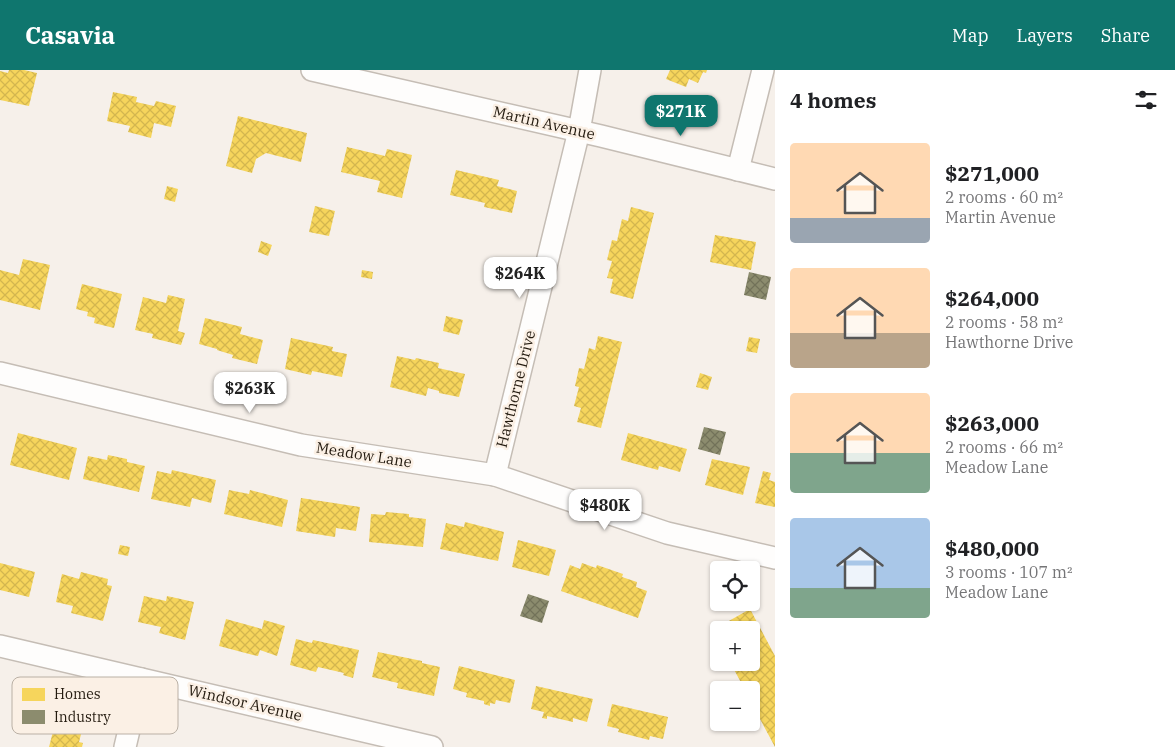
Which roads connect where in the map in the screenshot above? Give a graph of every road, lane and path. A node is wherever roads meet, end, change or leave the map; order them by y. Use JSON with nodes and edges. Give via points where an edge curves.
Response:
{"nodes":[{"id":1,"x":312,"y":70,"type":"edge"},
{"id":2,"x":590,"y":70,"type":"edge"},
{"id":3,"x":763,"y":70,"type":"edge"},
{"id":4,"x":579,"y":131,"type":"junction"},
{"id":5,"x":738,"y":170,"type":"junction"},
{"id":6,"x":775,"y":179,"type":"edge"},
{"id":7,"x":0,"y":374,"type":"edge"},
{"id":8,"x":496,"y":475,"type":"junction"},
{"id":9,"x":775,"y":558,"type":"edge"},
{"id":10,"x":0,"y":646,"type":"edge"},
{"id":11,"x":132,"y":677,"type":"edge"},
{"id":12,"x":178,"y":688,"type":"edge"},
{"id":13,"x":128,"y":734,"type":"edge"},
{"id":14,"x":125,"y":747,"type":"edge"},
{"id":15,"x":432,"y":747,"type":"edge"}],
"edges":[{"from":1,"to":4,"type":"street","name":"Martin Avenue"},
{"from":2,"to":4,"type":"street","name":"Hawthorne Drive"},
{"from":3,"to":5,"type":"street"},
{"from":4,"to":5,"type":"street","name":"Martin Avenue"},
{"from":4,"to":8,"type":"street","name":"Hawthorne Drive"},
{"from":5,"to":6,"type":"street","name":"Martin Avenue"},
{"from":7,"to":8,"type":"street","name":"Meadow Lane","via":[[301,445]]},
{"from":8,"to":9,"type":"street","name":"Meadow Lane","via":[[667,533]]},
{"from":10,"to":11,"type":"street","name":"Windsor Avenue"},
{"from":12,"to":15,"type":"street","name":"Windsor Avenue"},
{"from":13,"to":14,"type":"street"}]}
